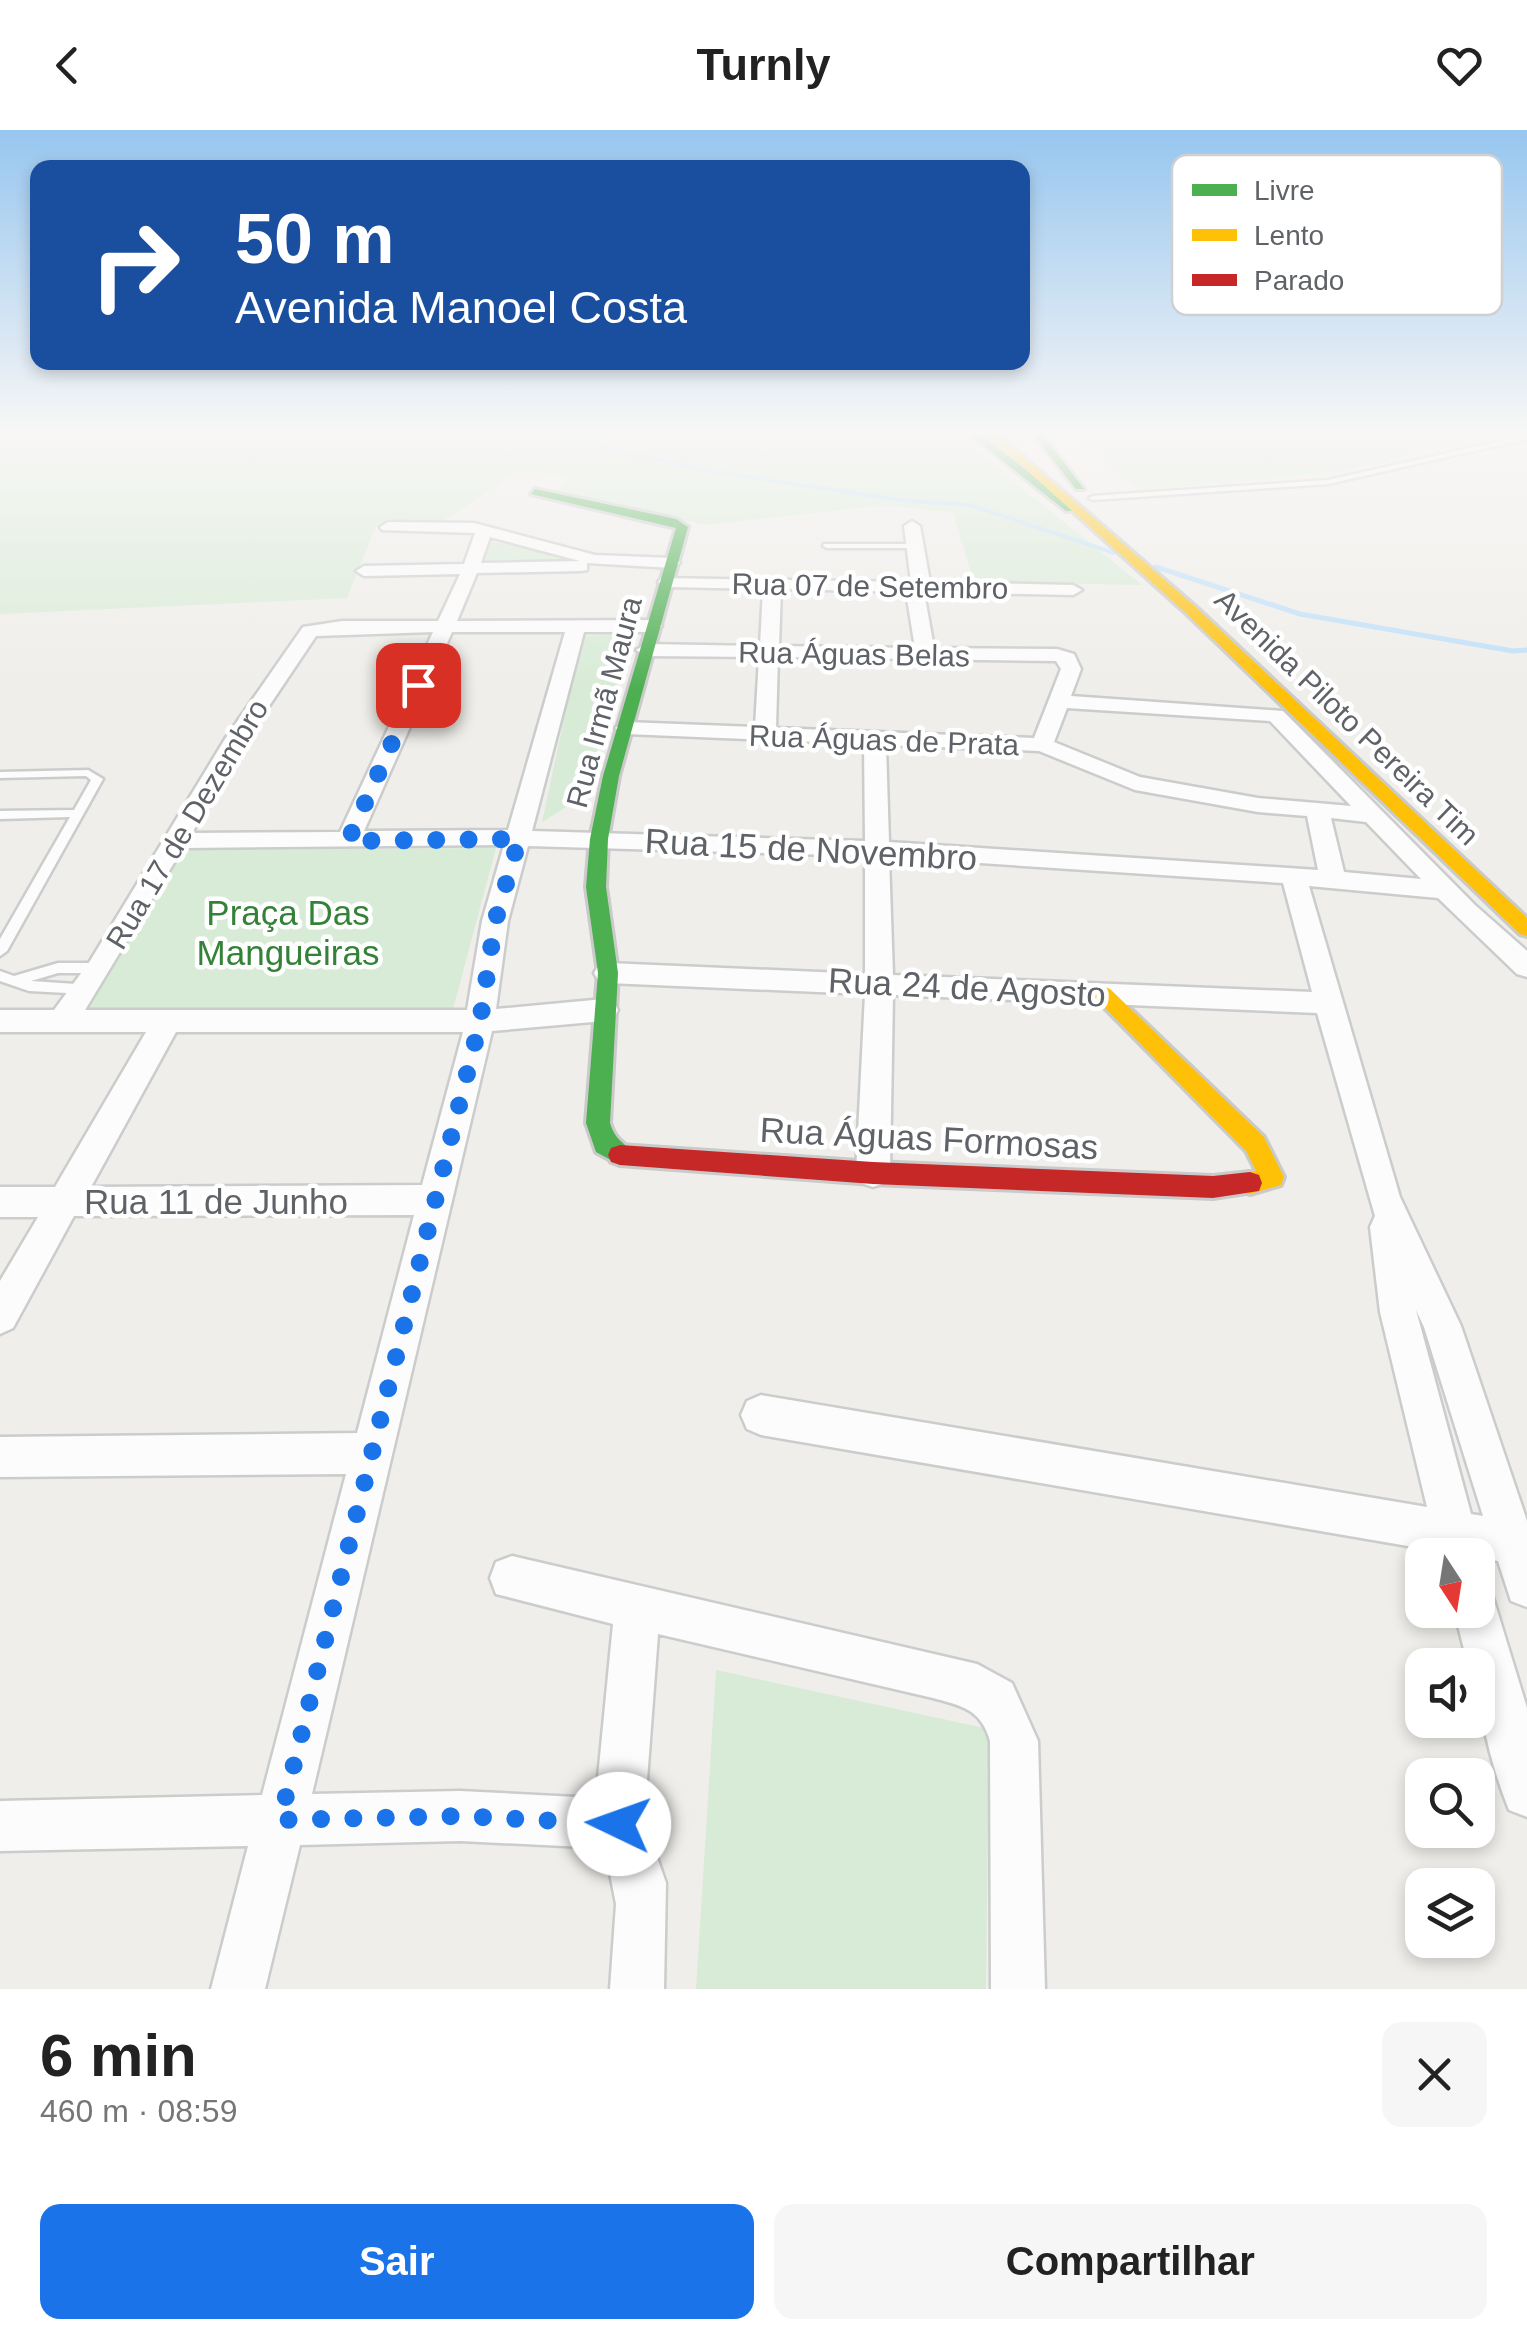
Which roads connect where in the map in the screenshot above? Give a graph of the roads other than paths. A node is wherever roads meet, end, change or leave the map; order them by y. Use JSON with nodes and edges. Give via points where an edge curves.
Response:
{"nodes":[{"id":1,"x":658,"y":518,"type":"edge"},
{"id":2,"x":1084,"y":518,"type":"edge"},
{"id":3,"x":1085,"y":518,"type":"edge"},
{"id":4,"x":1114,"y":518,"type":"edge"},
{"id":5,"x":912,"y":526,"type":"dead end"},
{"id":6,"x":388,"y":527,"type":"dead end"},
{"id":7,"x":1097,"y":528,"type":"junction"},
{"id":8,"x":484,"y":531,"type":"junction"},
{"id":9,"x":827,"y":546,"type":"dead end"},
{"id":10,"x":915,"y":546,"type":"junction"},
{"id":11,"x":618,"y":564,"type":"junction"},
{"id":12,"x":471,"y":569,"type":"junction"},
{"id":13,"x":364,"y":571,"type":"dead end"},
{"id":14,"x":669,"y":572,"type":"junction"},
{"id":15,"x":772,"y":584,"type":"junction"},
{"id":16,"x":918,"y":586,"type":"junction"},
{"id":17,"x":1073,"y":590,"type":"dead end"},
{"id":18,"x":576,"y":626,"type":"junction"},
{"id":19,"x":654,"y":626,"type":"junction"},
{"id":20,"x":444,"y":628,"type":"junction"},
{"id":21,"x":646,"y":650,"type":"junction"},
{"id":22,"x":766,"y":654,"type":"junction"},
{"id":23,"x":926,"y":655,"type":"junction"},
{"id":24,"x":1304,"y":685,"type":"dead end"},
{"id":25,"x":1060,"y":701,"type":"junction"},
{"id":26,"x":626,"y":728,"type":"junction"},
{"id":27,"x":765,"y":736,"type":"junction"},
{"id":28,"x":875,"y":740,"type":"junction"},
{"id":29,"x":1042,"y":745,"type":"junction"},
{"id":30,"x":0,"y":775,"type":"edge"},
{"id":31,"x":1317,"y":810,"type":"junction"},
{"id":32,"x":79,"y":813,"type":"junction"},
{"id":33,"x":0,"y":814,"type":"edge"},
{"id":34,"x":1372,"y":815,"type":"junction"},
{"id":35,"x":519,"y":839,"type":"junction"},
{"id":36,"x":599,"y":839,"type":"junction"},
{"id":37,"x":176,"y":841,"type":"junction"},
{"id":38,"x":348,"y":841,"type":"junction"},
{"id":39,"x":874,"y":850,"type":"junction"},
{"id":40,"x":1294,"y":877,"type":"junction"},
{"id":41,"x":1332,"y":878,"type":"junction"},
{"id":42,"x":1446,"y":890,"type":"junction"},
{"id":43,"x":1527,"y":929,"type":"edge"},
{"id":44,"x":0,"y":952,"type":"edge"},
{"id":45,"x":1527,"y":967,"type":"edge"},
{"id":46,"x":608,"y":973,"type":"junction"},
{"id":47,"x":0,"y":976,"type":"edge"},
{"id":48,"x":93,"y":978,"type":"junction"},
{"id":49,"x":17,"y":980,"type":"junction"},
{"id":50,"x":879,"y":984,"type":"junction"},
{"id":51,"x":1103,"y":994,"type":"junction"},
{"id":52,"x":1326,"y":1002,"type":"junction"},
{"id":53,"x":604,"y":1010,"type":"junction"},
{"id":54,"x":0,"y":1021,"type":"edge"},
{"id":55,"x":62,"y":1021,"type":"junction"},
{"id":56,"x":166,"y":1021,"type":"junction"},
{"id":57,"x":480,"y":1022,"type":"junction"},
{"id":58,"x":599,"y":1135,"type":"joint"},
{"id":59,"x":873,"y":1173,"type":"junction"},
{"id":60,"x":1383,"y":1197,"type":"junction"},
{"id":61,"x":433,"y":1200,"type":"junction"},
{"id":62,"x":0,"y":1202,"type":"edge"},
{"id":63,"x":63,"y":1202,"type":"junction"},
{"id":64,"x":0,"y":1316,"type":"edge"},
{"id":65,"x":761,"y":1415,"type":"dead end"},
{"id":66,"x":372,"y":1453,"type":"junction"},
{"id":67,"x":0,"y":1456,"type":"edge"},
{"id":68,"x":1429,"y":1538,"type":"edge"},
{"id":69,"x":1455,"y":1538,"type":"edge"},
{"id":70,"x":1495,"y":1544,"type":"edge"},
{"id":71,"x":1520,"y":1544,"type":"edge"},
{"id":72,"x":512,"y":1578,"type":"dead end"},
{"id":73,"x":1527,"y":1585,"type":"edge"},
{"id":74,"x":637,"y":1609,"type":"junction"},
{"id":75,"x":1481,"y":1628,"type":"edge"},
{"id":76,"x":1527,"y":1792,"type":"edge"},
{"id":77,"x":280,"y":1820,"type":"junction"},
{"id":78,"x":619,"y":1824,"type":"junction"},
{"id":79,"x":0,"y":1826,"type":"edge"},
{"id":80,"x":238,"y":1989,"type":"edge"},
{"id":81,"x":638,"y":1989,"type":"edge"},
{"id":82,"x":1018,"y":1989,"type":"edge"}],
"edges":[{"from":1,"to":14,"type":"main road","name":"Rua Irmã Maura","via":[[682,526]]},
{"from":2,"to":7,"type":"main road"},
{"from":3,"to":7,"type":"main road","name":"Avenida Piloto Pereira Tim"},
{"from":4,"to":24,"type":"main road","name":"Avenida Piloto Pereira Tim"},
{"from":5,"to":10,"type":"street"},
{"from":6,"to":8,"type":"street"},
{"from":7,"to":43,"type":"main road","name":"Avenida Piloto Pereira Tim"},
{"from":8,"to":11,"type":"street"},
{"from":8,"to":12,"type":"street"},
{"from":9,"to":10,"type":"lane"},
{"from":10,"to":16,"type":"street"},
{"from":11,"to":12,"type":"street"},
{"from":11,"to":14,"type":"street","name":"Rua 07 de Setembro"},
{"from":12,"to":13,"type":"street"},
{"from":12,"to":20,"type":"street"},
{"from":14,"to":15,"type":"street","name":"Rua 07 de Setembro"},
{"from":14,"to":19,"type":"main road","name":"Rua Irmã Maura"},
{"from":15,"to":16,"type":"street","name":"Rua 07 de Setembro"},
{"from":15,"to":22,"type":"street"},
{"from":16,"to":17,"type":"street","name":"Rua 07 de Setembro"},
{"from":16,"to":23,"type":"street"},
{"from":18,"to":19,"type":"street"},
{"from":18,"to":20,"type":"street"},
{"from":18,"to":35,"type":"street"},
{"from":19,"to":21,"type":"main road","name":"Rua Irmã Maura"},
{"from":20,"to":37,"type":"street","name":"Rua 17 de Dezembro","via":[[314,629],[293,650]]},
{"from":20,"to":38,"type":"street"},
{"from":21,"to":22,"type":"street","name":"Rua Águas Belas"},
{"from":21,"to":26,"type":"main road","name":"Rua Irmã Maura"},
{"from":22,"to":23,"type":"street","name":"Rua Águas Belas"},
{"from":22,"to":27,"type":"street"},
{"from":23,"to":25,"type":"street","name":"Rua Águas Belas","via":[[1062,656],[1072,668]]},
{"from":25,"to":29,"type":"street"},
{"from":25,"to":34,"type":"street","via":[[1276,715]]},
{"from":26,"to":27,"type":"street","name":"Rua Águas de Prata"},
{"from":26,"to":36,"type":"main road","name":"Rua Irmã Maura"},
{"from":27,"to":28,"type":"street","name":"Rua Águas de Prata"},
{"from":28,"to":29,"type":"street","name":"Rua Águas de Prata"},
{"from":28,"to":39,"type":"street"},
{"from":29,"to":31,"type":"street","name":"Rua Águas de Prata","via":[[1135,782]]},
{"from":30,"to":32,"type":"lane","via":[[94,775]]},
{"from":31,"to":34,"type":"street","name":"Rua Águas de Prata"},
{"from":31,"to":41,"type":"street"},
{"from":32,"to":33,"type":"lane"},
{"from":32,"to":44,"type":"lane"},
{"from":34,"to":42,"type":"street"},
{"from":35,"to":36,"type":"street","name":"Rua 15 de Novembro"},
{"from":35,"to":38,"type":"street","name":"Rua 15 de Novembro"},
{"from":35,"to":57,"type":"street","via":[[495,922]]},
{"from":36,"to":39,"type":"street","name":"Rua 15 de Novembro"},
{"from":36,"to":46,"type":"main road","name":"Rua Irmã Maura","via":[[596,888]]},
{"from":37,"to":38,"type":"street","name":"Rua 15 de Novembro"},
{"from":37,"to":48,"type":"street","name":"Rua 17 de Dezembro"},
{"from":39,"to":40,"type":"street","name":"Rua 15 de Novembro"},
{"from":39,"to":50,"type":"street"},
{"from":40,"to":41,"type":"street","name":"Rua 15 de Novembro"},
{"from":40,"to":52,"type":"street"},
{"from":41,"to":42,"type":"street","name":"Rua 15 de Novembro"},
{"from":42,"to":45,"type":"street"},
{"from":46,"to":50,"type":"street","name":"Rua 24 de Agosto"},
{"from":46,"to":53,"type":"main road","name":"Rua Irmã Maura"},
{"from":47,"to":49,"type":"lane"},
{"from":48,"to":49,"type":"lane","via":[[29,986]]},
{"from":48,"to":49,"type":"lane","via":[[58,968]]},
{"from":48,"to":55,"type":"street","name":"Rua 17 de Dezembro"},
{"from":50,"to":51,"type":"street","name":"Rua 24 de Agosto"},
{"from":50,"to":59,"type":"street"},
{"from":51,"to":52,"type":"street","name":"Rua 24 de Agosto"},
{"from":51,"to":59,"type":"main road","name":"Rua Águas Formosas","via":[[1255,1144],[1272,1177],[1213,1186]]},
{"from":52,"to":60,"type":"street"},
{"from":53,"to":57,"type":"street"},
{"from":53,"to":58,"type":"main road","name":"Rua Irmã Maura"},
{"from":54,"to":55,"type":"street"},
{"from":55,"to":56,"type":"street"},
{"from":56,"to":57,"type":"street"},
{"from":56,"to":63,"type":"street"},
{"from":57,"to":61,"type":"street"},
{"from":58,"to":59,"type":"main road","name":"Rua Águas Formosas","via":[[610,1152],[625,1157]]},
{"from":60,"to":69,"type":"street","via":[[1398,1312]]},
{"from":60,"to":71,"type":"street","via":[[1442,1326]]},
{"from":61,"to":63,"type":"street","name":"Rua 11 de Junho"},
{"from":61,"to":66,"type":"street"},
{"from":62,"to":63,"type":"street","name":"Rua 11 de Junho"},
{"from":63,"to":64,"type":"street"},
{"from":65,"to":68,"type":"street"},
{"from":66,"to":67,"type":"street"},
{"from":66,"to":77,"type":"street"},
{"from":70,"to":71,"type":"street"},
{"from":71,"to":73,"type":"street"},
{"from":72,"to":74,"type":"street"},
{"from":74,"to":78,"type":"street"},
{"from":74,"to":82,"type":"street","via":[[934,1675],[994,1695],[1006,1710],[1014,1741]]},
{"from":75,"to":76,"type":"street"},
{"from":77,"to":78,"type":"street","via":[[460,1816]]},
{"from":77,"to":79,"type":"street"},
{"from":77,"to":80,"type":"street"},
{"from":78,"to":81,"type":"street","via":[[641,1873]]}]}
